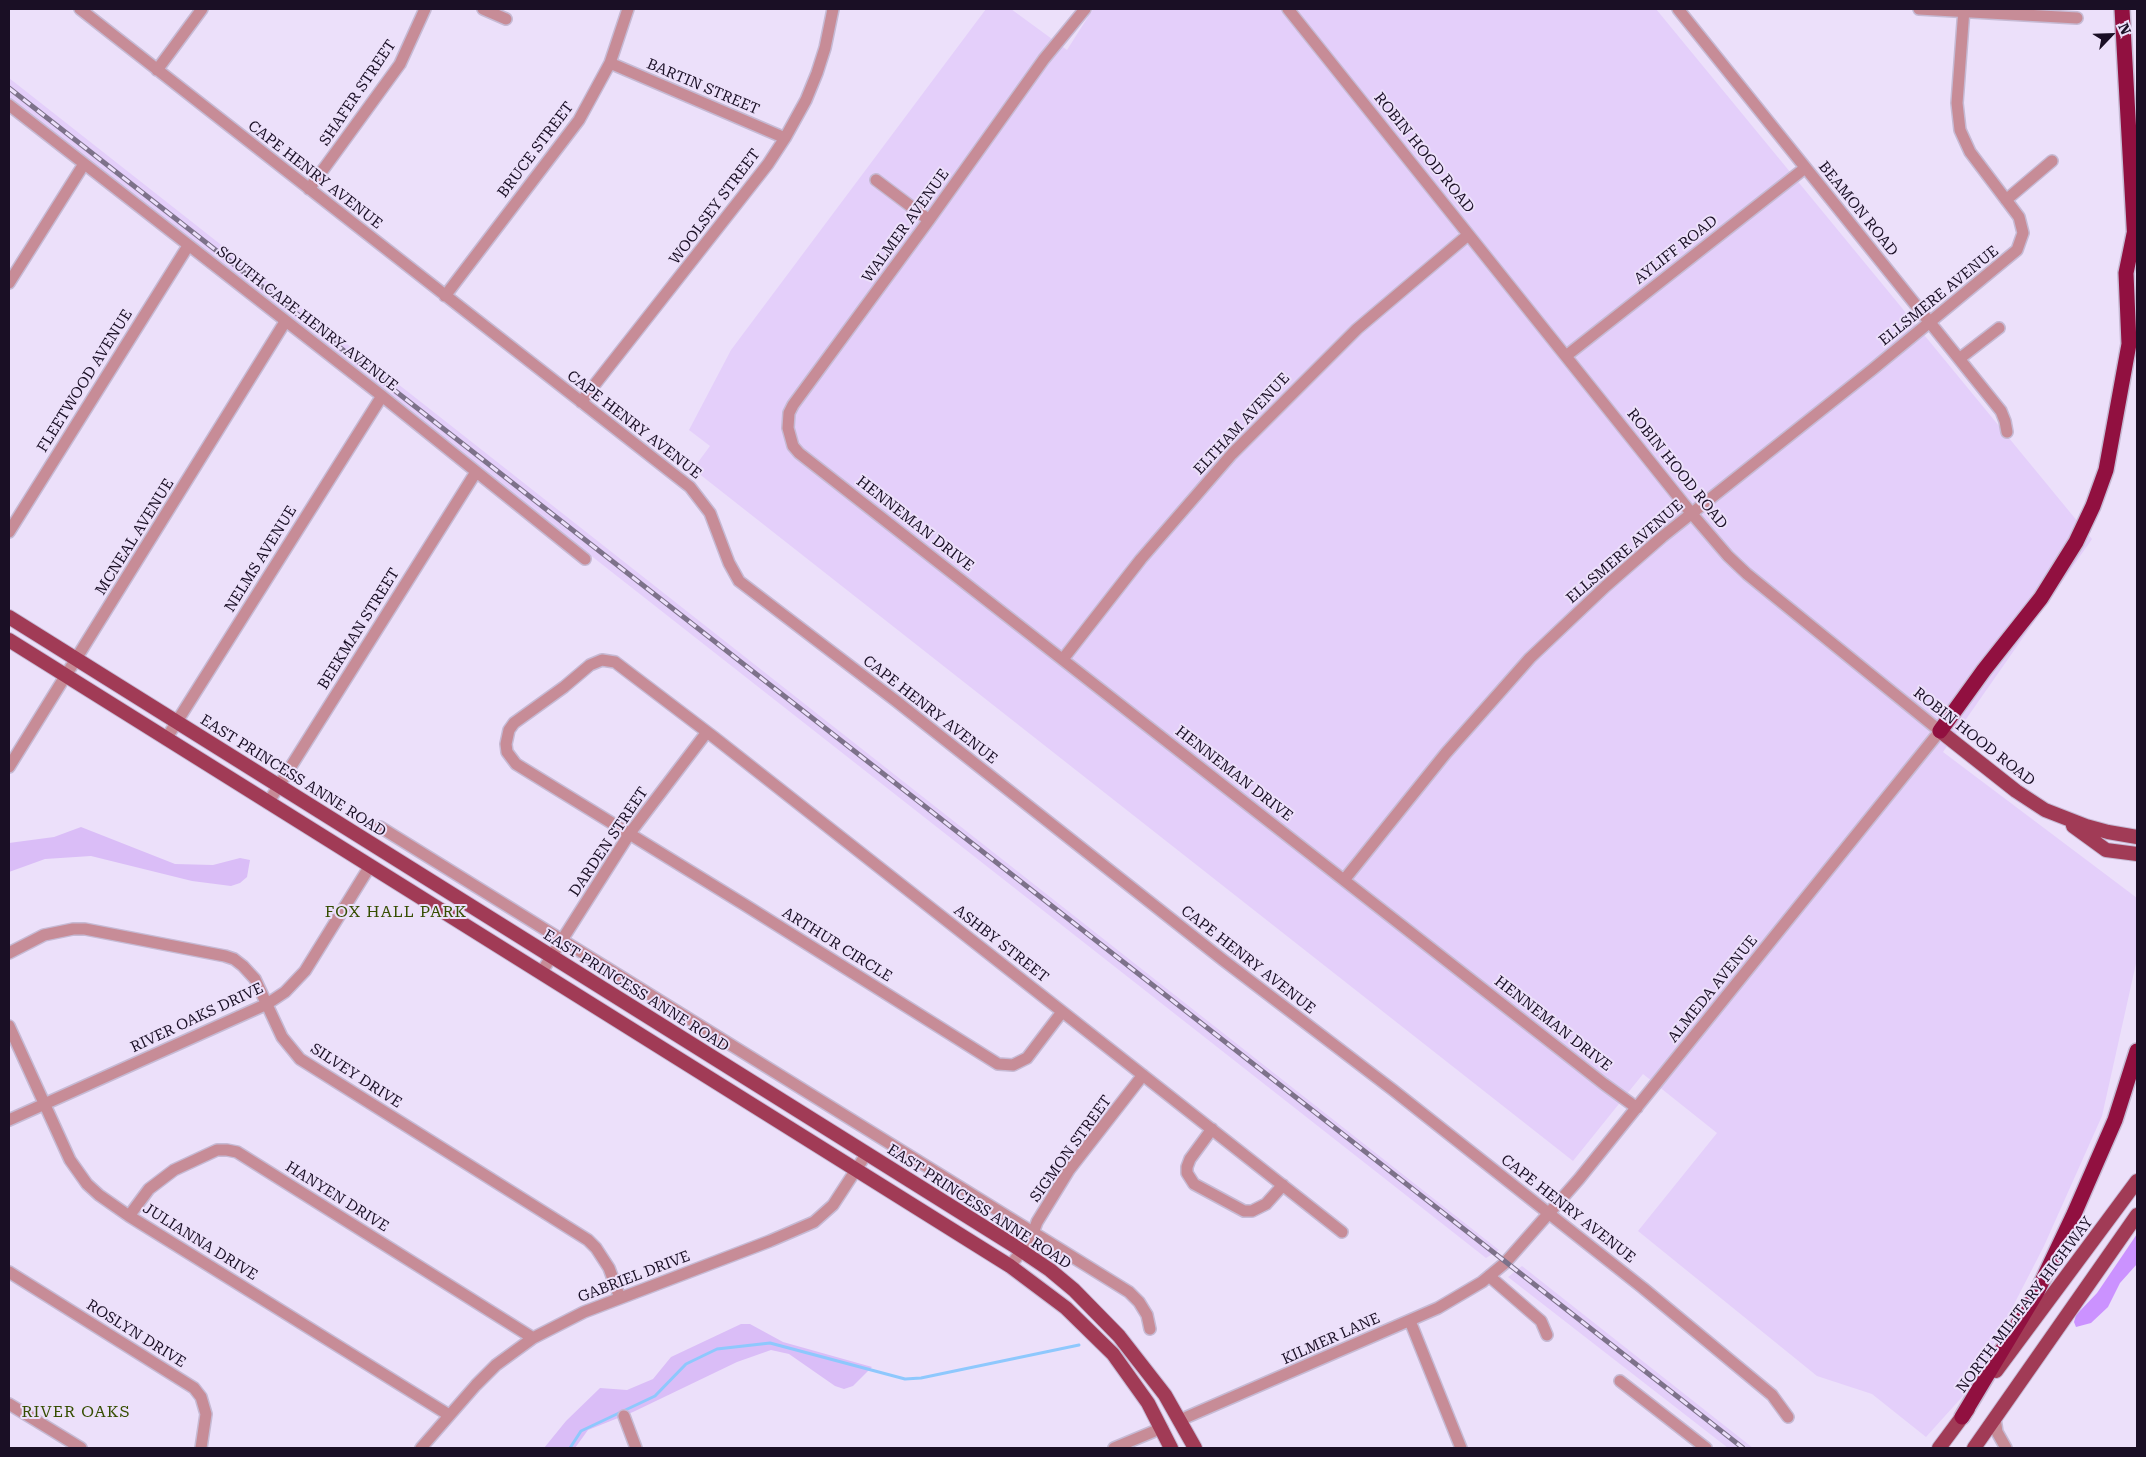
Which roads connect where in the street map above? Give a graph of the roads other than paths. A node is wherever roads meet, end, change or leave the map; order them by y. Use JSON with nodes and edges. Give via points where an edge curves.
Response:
{"nodes":[{"id":1,"x":80,"y":9,"type":"edge"},
{"id":2,"x":202,"y":9,"type":"edge"},
{"id":3,"x":425,"y":9,"type":"edge"},
{"id":4,"x":483,"y":9,"type":"edge"},
{"id":5,"x":628,"y":9,"type":"edge"},
{"id":6,"x":833,"y":9,"type":"edge"},
{"id":7,"x":1085,"y":9,"type":"edge"},
{"id":8,"x":1288,"y":9,"type":"edge"},
{"id":9,"x":1678,"y":9,"type":"edge"},
{"id":10,"x":1919,"y":9,"type":"edge"},
{"id":11,"x":2122,"y":9,"type":"edge"},
{"id":12,"x":1964,"y":10,"type":"edge"},
{"id":13,"x":506,"y":18,"type":"dead end"},
{"id":14,"x":2077,"y":18,"type":"dead end"},
{"id":15,"x":610,"y":63,"type":"junction"},
{"id":16,"x":157,"y":70,"type":"junction"},
{"id":17,"x":9,"y":105,"type":"edge"},
{"id":18,"x":785,"y":138,"type":"junction"},
{"id":19,"x":2052,"y":161,"type":"dead end"},
{"id":20,"x":84,"y":164,"type":"junction"},
{"id":21,"x":1805,"y":168,"type":"junction"},
{"id":22,"x":876,"y":180,"type":"dead end"},
{"id":23,"x":309,"y":190,"type":"junction"},
{"id":24,"x":2006,"y":200,"type":"junction"},
{"id":25,"x":929,"y":220,"type":"junction"},
{"id":26,"x":2134,"y":234,"type":"junction"},
{"id":27,"x":1468,"y":235,"type":"junction"},
{"id":28,"x":188,"y":246,"type":"junction"},
{"id":29,"x":9,"y":284,"type":"edge"},
{"id":30,"x":446,"y":296,"type":"junction"},
{"id":31,"x":2137,"y":297,"type":"edge"},
{"id":32,"x":285,"y":322,"type":"junction"},
{"id":33,"x":1930,"y":323,"type":"junction"},
{"id":34,"x":1999,"y":328,"type":"dead end"},
{"id":35,"x":1566,"y":356,"type":"junction"},
{"id":36,"x":1958,"y":359,"type":"junction"},
{"id":37,"x":382,"y":396,"type":"junction"},
{"id":38,"x":581,"y":402,"type":"junction"},
{"id":39,"x":2007,"y":432,"type":"dead end"},
{"id":40,"x":813,"y":464,"type":"joint"},
{"id":41,"x":476,"y":472,"type":"junction"},
{"id":42,"x":1692,"y":514,"type":"junction"},
{"id":43,"x":9,"y":532,"type":"edge"},
{"id":44,"x":585,"y":559,"type":"dead end"},
{"id":45,"x":9,"y":617,"type":"edge"},
{"id":46,"x":9,"y":640,"type":"edge"},
{"id":47,"x":76,"y":659,"type":"junction"},
{"id":48,"x":1063,"y":659,"type":"junction"},
{"id":49,"x":66,"y":676,"type":"junction"},
{"id":50,"x":176,"y":722,"type":"junction"},
{"id":51,"x":1940,"y":731,"type":"junction"},
{"id":52,"x":707,"y":732,"type":"junction"},
{"id":53,"x":166,"y":739,"type":"junction"},
{"id":54,"x":9,"y":767,"type":"edge"},
{"id":55,"x":279,"y":786,"type":"junction"},
{"id":56,"x":268,"y":802,"type":"junction"},
{"id":57,"x":584,"y":806,"type":"joint"},
{"id":58,"x":2060,"y":817,"type":"junction"},
{"id":59,"x":380,"y":827,"type":"dead end"},
{"id":60,"x":630,"y":833,"type":"junction"},
{"id":61,"x":2137,"y":837,"type":"edge"},
{"id":62,"x":2137,"y":854,"type":"edge"},
{"id":63,"x":370,"y":866,"type":"junction"},
{"id":64,"x":1344,"y":880,"type":"junction"},
{"id":65,"x":562,"y":940,"type":"junction"},
{"id":66,"x":9,"y":953,"type":"edge"},
{"id":67,"x":551,"y":956,"type":"junction"},
{"id":68,"x":541,"y":973,"type":"junction"},
{"id":69,"x":267,"y":1004,"type":"junction"},
{"id":70,"x":1062,"y":1012,"type":"junction"},
{"id":71,"x":9,"y":1026,"type":"edge"},
{"id":72,"x":2137,"y":1051,"type":"edge"},
{"id":73,"x":1143,"y":1075,"type":"junction"},
{"id":74,"x":44,"y":1104,"type":"junction"},
{"id":75,"x":1637,"y":1108,"type":"junction"},
{"id":76,"x":9,"y":1120,"type":"edge"},
{"id":77,"x":1212,"y":1129,"type":"junction"},
{"id":78,"x":867,"y":1153,"type":"junction"},
{"id":79,"x":856,"y":1170,"type":"junction"},
{"id":80,"x":2137,"y":1181,"type":"edge"},
{"id":81,"x":1283,"y":1185,"type":"junction"},
{"id":82,"x":1548,"y":1213,"type":"junction"},
{"id":83,"x":2137,"y":1215,"type":"edge"},
{"id":84,"x":129,"y":1216,"type":"junction"},
{"id":85,"x":1034,"y":1232,"type":"junction"},
{"id":86,"x":1342,"y":1232,"type":"dead end"},
{"id":87,"x":1022,"y":1251,"type":"junction"},
{"id":88,"x":1505,"y":1262,"type":"joint"},
{"id":89,"x":1010,"y":1266,"type":"junction"},
{"id":90,"x":9,"y":1272,"type":"edge"},
{"id":91,"x":1489,"y":1276,"type":"junction"},
{"id":92,"x":620,"y":1298,"type":"junction"},
{"id":93,"x":1410,"y":1321,"type":"junction"},
{"id":94,"x":1150,"y":1329,"type":"dead end"},
{"id":95,"x":1547,"y":1335,"type":"dead end"},
{"id":96,"x":533,"y":1338,"type":"junction"},
{"id":97,"x":1620,"y":1381,"type":"dead end"},
{"id":98,"x":9,"y":1404,"type":"edge"},
{"id":99,"x":449,"y":1415,"type":"junction"},
{"id":100,"x":624,"y":1416,"type":"dead end"},
{"id":101,"x":1788,"y":1417,"type":"dead end"},
{"id":102,"x":1962,"y":1417,"type":"junction"},
{"id":103,"x":1996,"y":1418,"type":"junction"},
{"id":104,"x":1170,"y":1424,"type":"junction"},
{"id":105,"x":81,"y":1448,"type":"edge"},
{"id":106,"x":201,"y":1448,"type":"edge"},
{"id":107,"x":421,"y":1448,"type":"edge"},
{"id":108,"x":636,"y":1448,"type":"edge"},
{"id":109,"x":1114,"y":1448,"type":"edge"},
{"id":110,"x":1173,"y":1448,"type":"edge"},
{"id":111,"x":1194,"y":1448,"type":"edge"},
{"id":112,"x":1461,"y":1448,"type":"edge"},
{"id":113,"x":1706,"y":1448,"type":"edge"},
{"id":114,"x":1939,"y":1448,"type":"edge"},
{"id":115,"x":1974,"y":1448,"type":"edge"},
{"id":116,"x":2006,"y":1448,"type":"edge"}],
"edges":[{"from":1,"to":16,"type":"street","name":"CAPE HENRY AVENUE"},
{"from":2,"to":16,"type":"street"},
{"from":3,"to":23,"type":"street","name":"SHAFER STREET","via":[[400,64]]},
{"from":4,"to":13,"type":"street"},
{"from":5,"to":15,"type":"street","name":"BRUCE STREET"},
{"from":6,"to":18,"type":"street","name":"WOOLSEY STREET","via":[[817,73]]},
{"from":7,"to":25,"type":"street","name":"WALMER AVENUE","via":[[1044,59]]},
{"from":8,"to":27,"type":"street","name":"ROBIN HOOD ROAD"},
{"from":9,"to":21,"type":"street","name":"BEAMON ROAD"},
{"from":10,"to":12,"type":"street"},
{"from":11,"to":26,"type":"highway"},
{"from":12,"to":14,"type":"street"},
{"from":12,"to":24,"type":"street","name":"ELLSMERE AVENUE","via":[[1957,103],[1960,130],[1970,152]]},
{"from":15,"to":18,"type":"street","name":"BARTIN STREET"},
{"from":15,"to":30,"type":"street","name":"BRUCE STREET","via":[[566,140]]},
{"from":16,"to":23,"type":"street","name":"CAPE HENRY AVENUE"},
{"from":17,"to":20,"type":"street","name":"SOUTH CAPE HENRY AVENUE"},
{"from":18,"to":38,"type":"street","name":"WOOLSEY STREET"},
{"from":19,"to":24,"type":"street"},
{"from":20,"to":28,"type":"street","name":"SOUTH CAPE HENRY AVENUE"},
{"from":20,"to":29,"type":"street"},
{"from":21,"to":33,"type":"street","name":"BEAMON ROAD"},
{"from":21,"to":35,"type":"street","name":"AYLIFF ROAD"},
{"from":22,"to":25,"type":"street"},
{"from":23,"to":30,"type":"street","name":"CAPE HENRY AVENUE"},
{"from":24,"to":33,"type":"street","name":"ELLSMERE AVENUE","via":[[2022,225],[2023,233],[2017,250]]},
{"from":25,"to":40,"type":"street","name":"WALMER AVENUE","via":[[793,404],[788,420],[789,437],[799,453]]},
{"from":26,"to":31,"type":"highway"},
{"from":26,"to":51,"type":"highway","via":[[2126,273],[2129,344],[2106,470],[2093,506],[2076,542],[2041,598]]},
{"from":27,"to":35,"type":"street","name":"ROBIN HOOD ROAD"},
{"from":27,"to":48,"type":"street","name":"ELTHAM AVENUE","via":[[1357,329],[1232,454],[1141,559]]},
{"from":28,"to":32,"type":"street","name":"SOUTH CAPE HENRY AVENUE"},
{"from":28,"to":43,"type":"street","name":"FLEETWOOD AVENUE"},
{"from":30,"to":38,"type":"street","name":"CAPE HENRY AVENUE"},
{"from":32,"to":37,"type":"street","name":"SOUTH CAPE HENRY AVENUE"},
{"from":32,"to":47,"type":"street","name":"MCNEAL AVENUE"},
{"from":33,"to":36,"type":"street","name":"BEAMON ROAD"},
{"from":33,"to":42,"type":"street","name":"ELLSMERE AVENUE"},
{"from":34,"to":36,"type":"street"},
{"from":35,"to":42,"type":"street","name":"ROBIN HOOD ROAD"},
{"from":36,"to":39,"type":"street","name":"BEAMON ROAD","via":[[2001,411]]},
{"from":37,"to":41,"type":"street","name":"SOUTH CAPE HENRY AVENUE"},
{"from":37,"to":50,"type":"street","name":"NELMS AVENUE"},
{"from":38,"to":82,"type":"street","name":"CAPE HENRY AVENUE","via":[[700,498],[710,513],[739,581]]},
{"from":40,"to":48,"type":"street","name":"HENNEMAN DRIVE"},
{"from":41,"to":44,"type":"street","name":"SOUTH CAPE HENRY AVENUE"},
{"from":41,"to":55,"type":"street","name":"BEEKMAN STREET"},
{"from":42,"to":51,"type":"street","name":"ROBIN HOOD ROAD","via":[[1747,574]]},
{"from":42,"to":64,"type":"street","name":"ELLSMERE AVENUE","via":[[1606,586],[1530,658],[1446,753]]},
{"from":45,"to":47,"type":"main road","name":"EAST PRINCESS ANNE ROAD"},
{"from":46,"to":49,"type":"main road","name":"EAST PRINCESS ANNE ROAD"},
{"from":47,"to":49,"type":"street","name":"MCNEAL AVENUE"},
{"from":47,"to":50,"type":"main road","name":"EAST PRINCESS ANNE ROAD"},
{"from":48,"to":64,"type":"street","name":"HENNEMAN DRIVE"},
{"from":49,"to":53,"type":"main road","name":"EAST PRINCESS ANNE ROAD"},
{"from":49,"to":54,"type":"street","name":"MCNEAL AVENUE"},
{"from":50,"to":53,"type":"street","name":"NELMS AVENUE"},
{"from":50,"to":55,"type":"main road","name":"EAST PRINCESS ANNE ROAD"},
{"from":51,"to":58,"type":"main road","name":"ROBIN HOOD ROAD","via":[[2016,792]]},
{"from":51,"to":75,"type":"street","name":"ALMEDA AVENUE"},
{"from":52,"to":57,"type":"street","name":"ASHBY STREET","via":[[614,662],[595,662],[514,723],[506,744],[507,752],[516,764]]},
{"from":52,"to":60,"type":"street","name":"DARDEN STREET"},
{"from":52,"to":70,"type":"street","name":"ASHBY STREET"},
{"from":53,"to":56,"type":"main road","name":"EAST PRINCESS ANNE ROAD"},
{"from":55,"to":56,"type":"street","name":"BEEKMAN STREET"},
{"from":55,"to":67,"type":"main road","name":"EAST PRINCESS ANNE ROAD"},
{"from":56,"to":63,"type":"main road","name":"EAST PRINCESS ANNE ROAD"},
{"from":57,"to":60,"type":"street","name":"ARTHUR CIRCLE"},
{"from":58,"to":61,"type":"main road","name":"ROBIN HOOD ROAD"},
{"from":58,"to":62,"type":"main road","via":[[2106,850]]},
{"from":59,"to":65,"type":"street"},
{"from":60,"to":65,"type":"street","name":"DARDEN STREET"},
{"from":60,"to":70,"type":"street","name":"ARTHUR CIRCLE","via":[[998,1064],[1013,1065],[1026,1058]]},
{"from":63,"to":68,"type":"main road","name":"EAST PRINCESS ANNE ROAD"},
{"from":63,"to":69,"type":"street","name":"RIVER OAKS DRIVE","via":[[305,971],[285,992]]},
{"from":64,"to":75,"type":"street","name":"HENNEMAN DRIVE"},
{"from":65,"to":67,"type":"street","name":"DARDEN STREET"},
{"from":65,"to":85,"type":"street"},
{"from":66,"to":69,"type":"street","name":"SILVEY DRIVE","via":[[44,935],[73,929],[216,954],[234,959],[243,966],[255,979]]},
{"from":67,"to":68,"type":"street","name":"DARDEN STREET"},
{"from":67,"to":78,"type":"main road","name":"EAST PRINCESS ANNE ROAD"},
{"from":68,"to":79,"type":"main road","name":"EAST PRINCESS ANNE ROAD"},
{"from":69,"to":74,"type":"street","name":"RIVER OAKS DRIVE"},
{"from":69,"to":92,"type":"street","name":"SILVEY DRIVE","via":[[290,1049],[312,1068],[588,1240],[610,1268]]},
{"from":70,"to":73,"type":"street","name":"ASHBY STREET"},
{"from":71,"to":74,"type":"street","name":"JULIANNA DRIVE"},
{"from":72,"to":102,"type":"highway","via":[[2115,1120],[2071,1220],[2036,1292]]},
{"from":73,"to":77,"type":"street","name":"ASHBY STREET"},
{"from":73,"to":85,"type":"street","name":"SIGMON STREET","via":[[1069,1170]]},
{"from":74,"to":76,"type":"street","name":"RIVER OAKS DRIVE"},
{"from":74,"to":84,"type":"street","name":"JULIANNA DRIVE","via":[[77,1172],[99,1195]]},
{"from":75,"to":82,"type":"street","name":"ALMEDA AVENUE"},
{"from":77,"to":81,"type":"street","name":"ASHBY STREET"},
{"from":77,"to":81,"type":"street","via":[[1187,1167],[1194,1184],[1244,1211],[1266,1204]]},
{"from":78,"to":79,"type":"street","name":"GABRIEL DRIVE"},
{"from":78,"to":87,"type":"main road","name":"EAST PRINCESS ANNE ROAD"},
{"from":79,"to":89,"type":"main road","name":"EAST PRINCESS ANNE ROAD"},
{"from":79,"to":92,"type":"street","name":"GABRIEL DRIVE","via":[[833,1205],[814,1222]]},
{"from":80,"to":102,"type":"main road","name":"NORTH MILITARY HIGHWAY"},
{"from":81,"to":86,"type":"street","name":"ASHBY STREET"},
{"from":82,"to":88,"type":"street","name":"ALMEDA AVENUE"},
{"from":82,"to":101,"type":"street","name":"CAPE HENRY AVENUE","via":[[1772,1394]]},
{"from":83,"to":103,"type":"main road"},
{"from":84,"to":96,"type":"street","name":"HANYEN DRIVE","via":[[149,1189],[174,1170],[217,1150],[237,1152]]},
{"from":84,"to":99,"type":"street","name":"JULIANNA DRIVE"},
{"from":85,"to":87,"type":"street","name":"SIGMON STREET"},
{"from":85,"to":94,"type":"street","via":[[1129,1292],[1147,1315]]},
{"from":87,"to":89,"type":"street","name":"SIGMON STREET"},
{"from":87,"to":104,"type":"main road","name":"EAST PRINCESS ANNE ROAD","via":[[1056,1275],[1119,1336],[1165,1395]]},
{"from":88,"to":91,"type":"street","name":"KILMER LANE"},
{"from":89,"to":104,"type":"main road","name":"EAST PRINCESS ANNE ROAD","via":[[1066,1308],[1094,1334],[1148,1402]]},
{"from":90,"to":106,"type":"street","name":"ROSLYN DRIVE","via":[[194,1388],[201,1397],[206,1414]]},
{"from":91,"to":93,"type":"street","name":"KILMER LANE","via":[[1457,1298]]},
{"from":91,"to":95,"type":"street","via":[[1541,1321]]},
{"from":92,"to":96,"type":"street","name":"GABRIEL DRIVE"},
{"from":93,"to":104,"type":"street","name":"KILMER LANE"},
{"from":93,"to":112,"type":"street"},
{"from":96,"to":99,"type":"street","name":"GABRIEL DRIVE","via":[[496,1365]]},
{"from":97,"to":113,"type":"street"},
{"from":98,"to":105,"type":"street"},
{"from":99,"to":107,"type":"street","name":"GABRIEL DRIVE"},
{"from":100,"to":108,"type":"street"},
{"from":102,"to":114,"type":"main road","name":"NORTH MILITARY HIGHWAY"},
{"from":103,"to":115,"type":"main road"},
{"from":103,"to":116,"type":"street","via":[[1997,1432]]},
{"from":104,"to":109,"type":"street","name":"KILMER LANE"},
{"from":104,"to":110,"type":"main road","name":"EAST PRINCESS ANNE ROAD"},
{"from":104,"to":111,"type":"main road"}]}
